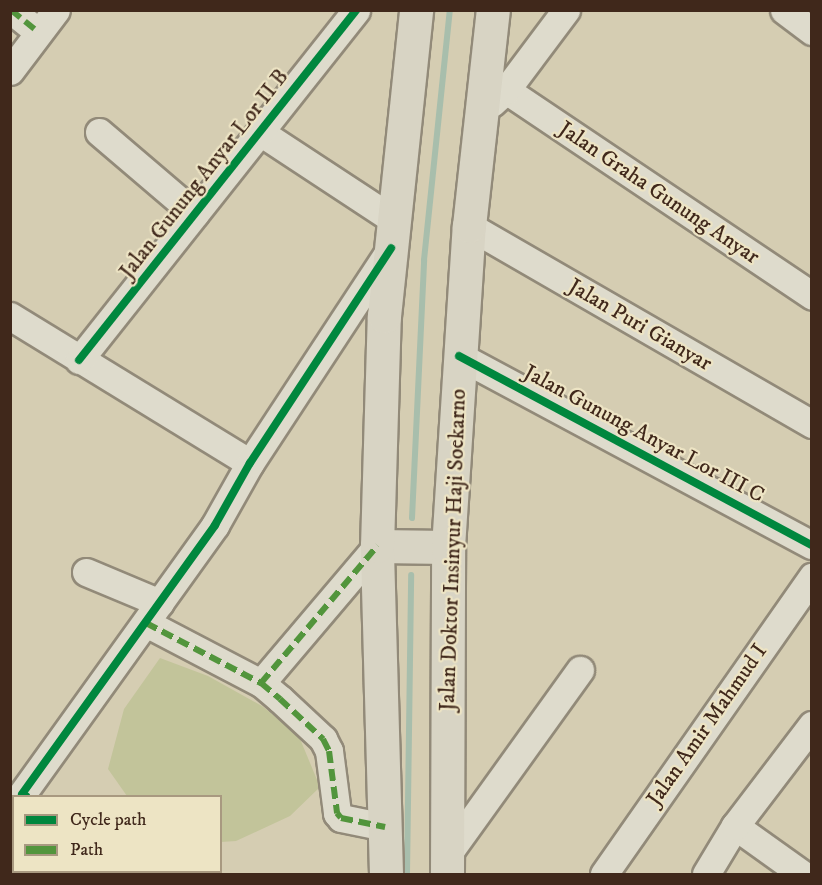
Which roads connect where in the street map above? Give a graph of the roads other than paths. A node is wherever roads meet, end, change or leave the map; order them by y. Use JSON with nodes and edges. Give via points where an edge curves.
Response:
{"nodes":[{"id":1,"x":11,"y":10,"type":"edge"},
{"id":2,"x":56,"y":10,"type":"edge"},
{"id":3,"x":357,"y":10,"type":"edge"},
{"id":4,"x":416,"y":10,"type":"edge"},
{"id":5,"x":493,"y":10,"type":"edge"},
{"id":6,"x":566,"y":10,"type":"edge"},
{"id":7,"x":784,"y":10,"type":"edge"},
{"id":8,"x":812,"y":31,"type":"edge"},
{"id":9,"x":38,"y":32,"type":"junction"},
{"id":10,"x":10,"y":71,"type":"edge"},
{"id":11,"x":495,"y":101,"type":"junction"},
{"id":12,"x":99,"y":132,"type":"dead end"},
{"id":13,"x":260,"y":132,"type":"junction"},
{"id":14,"x":195,"y":213,"type":"junction"},
{"id":15,"x":469,"y":226,"type":"junction"},
{"id":16,"x":393,"y":234,"type":"junction"},
{"id":17,"x":812,"y":296,"type":"edge"},
{"id":18,"x":355,"y":300,"type":"junction"},
{"id":19,"x":10,"y":316,"type":"edge"},
{"id":20,"x":384,"y":316,"type":"junction"},
{"id":21,"x":459,"y":356,"type":"junction"},
{"id":22,"x":79,"y":360,"type":"junction"},
{"id":23,"x":812,"y":424,"type":"edge"},
{"id":24,"x":250,"y":463,"type":"junction"},
{"id":25,"x":812,"y":545,"type":"edge"},
{"id":26,"x":376,"y":546,"type":"junction"},
{"id":27,"x":448,"y":547,"type":"junction"},
{"id":28,"x":86,"y":572,"type":"dead end"},
{"id":29,"x":812,"y":578,"type":"edge"},
{"id":30,"x":153,"y":613,"type":"junction"},
{"id":31,"x":580,"y":670,"type":"dead end"},
{"id":32,"x":261,"y":683,"type":"junction"},
{"id":33,"x":812,"y":725,"type":"edge"},
{"id":34,"x":20,"y":793,"type":"edge"},
{"id":35,"x":735,"y":826,"type":"junction"},
{"id":36,"x":386,"y":827,"type":"junction"},
{"id":37,"x":447,"y":865,"type":"edge"},
{"id":38,"x":386,"y":874,"type":"edge"},
{"id":39,"x":604,"y":874,"type":"edge"},
{"id":40,"x":706,"y":874,"type":"edge"},
{"id":41,"x":802,"y":874,"type":"edge"}],
"edges":[{"from":1,"to":9,"type":"street"},
{"from":2,"to":9,"type":"street"},
{"from":3,"to":13,"type":"street","name":"Jalan Gunung Anyar Lor II B"},
{"from":4,"to":16,"type":"main road"},
{"from":5,"to":11,"type":"main road","name":"Jalan Doktor Insinyur Haji Soekarno"},
{"from":6,"to":11,"type":"street"},
{"from":7,"to":8,"type":"street"},
{"from":9,"to":10,"type":"street"},
{"from":11,"to":15,"type":"main road","name":"Jalan Doktor Insinyur Haji Soekarno"},
{"from":11,"to":17,"type":"street","name":"Jalan Graha Gunung Anyar"},
{"from":12,"to":14,"type":"street"},
{"from":13,"to":14,"type":"street","name":"Jalan Gunung Anyar Lor II B"},
{"from":13,"to":16,"type":"street"},
{"from":14,"to":22,"type":"street","name":"Jalan Gunung Anyar Lor II B"},
{"from":15,"to":21,"type":"main road","name":"Jalan Doktor Insinyur Haji Soekarno"},
{"from":15,"to":23,"type":"street","name":"Jalan Puri Gianyar"},
{"from":16,"to":18,"type":"street"},
{"from":16,"to":20,"type":"main road"},
{"from":18,"to":20,"type":"street"},
{"from":18,"to":24,"type":"street"},
{"from":19,"to":22,"type":"street"},
{"from":20,"to":26,"type":"main road"},
{"from":21,"to":25,"type":"street","name":"Jalan Gunung Anyar Lor III C"},
{"from":21,"to":27,"type":"main road","name":"Jalan Doktor Insinyur Haji Soekarno"},
{"from":22,"to":24,"type":"street"},
{"from":24,"to":30,"type":"street","via":[[215,525]]},
{"from":26,"to":27,"type":"main road"},
{"from":26,"to":32,"type":"street"},
{"from":26,"to":36,"type":"main road"},
{"from":27,"to":37,"type":"main road","name":"Jalan Doktor Insinyur Haji Soekarno"},
{"from":28,"to":30,"type":"street"},
{"from":29,"to":39,"type":"street","name":"Jalan Amir Mahmud I"},
{"from":30,"to":32,"type":"street"},
{"from":30,"to":34,"type":"street"},
{"from":31,"to":37,"type":"street"},
{"from":32,"to":36,"type":"street","via":[[323,739],[329,751],[340,818]]},
{"from":33,"to":35,"type":"street"},
{"from":35,"to":40,"type":"street"},
{"from":35,"to":41,"type":"street"},
{"from":36,"to":38,"type":"main road"}]}
